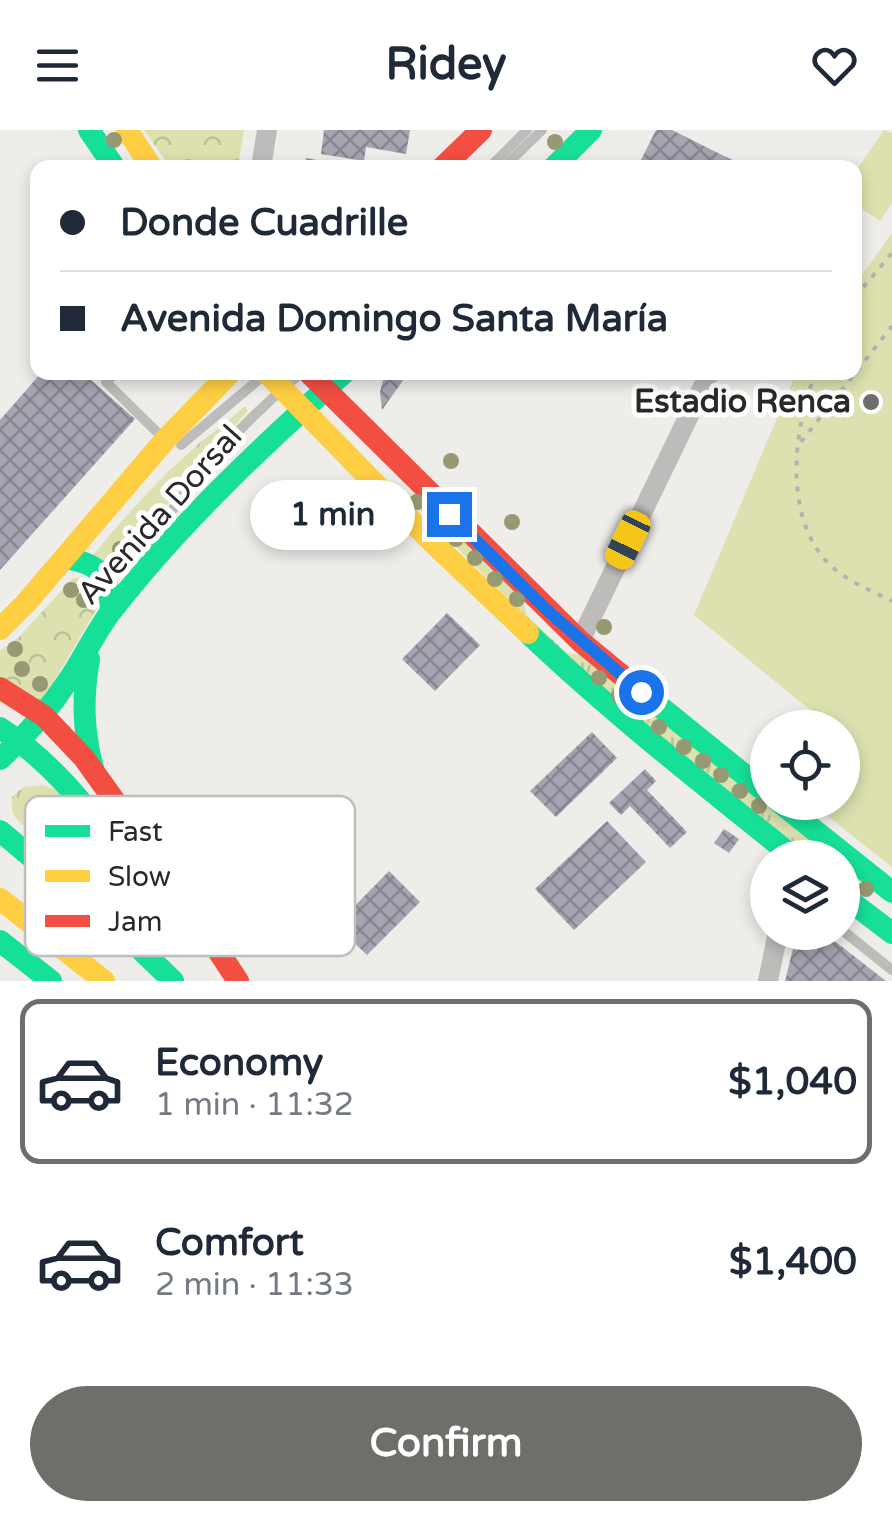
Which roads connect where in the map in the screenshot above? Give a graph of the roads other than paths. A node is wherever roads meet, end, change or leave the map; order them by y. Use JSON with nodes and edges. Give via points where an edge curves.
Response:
{"nodes":[{"id":1,"x":89,"y":130,"type":"edge"},
{"id":2,"x":127,"y":130,"type":"edge"},
{"id":3,"x":267,"y":130,"type":"edge"},
{"id":4,"x":481,"y":130,"type":"edge"},
{"id":5,"x":527,"y":130,"type":"edge"},
{"id":6,"x":542,"y":130,"type":"edge"},
{"id":7,"x":590,"y":130,"type":"edge"},
{"id":8,"x":110,"y":160,"type":"edge"},
{"id":9,"x":147,"y":160,"type":"edge"},
{"id":10,"x":262,"y":160,"type":"edge"},
{"id":11,"x":450,"y":160,"type":"edge"},
{"id":12,"x":497,"y":160,"type":"edge"},
{"id":13,"x":511,"y":160,"type":"edge"},
{"id":14,"x":561,"y":160,"type":"edge"},
{"id":15,"x":108,"y":380,"type":"edge"},
{"id":16,"x":223,"y":380,"type":"edge"},
{"id":17,"x":266,"y":380,"type":"edge"},
{"id":18,"x":268,"y":380,"type":"edge"},
{"id":19,"x":273,"y":380,"type":"edge"},
{"id":20,"x":314,"y":380,"type":"edge"},
{"id":21,"x":337,"y":380,"type":"edge"},
{"id":22,"x":706,"y":380,"type":"edge"},
{"id":23,"x":326,"y":390,"type":"junction"},
{"id":24,"x":302,"y":410,"type":"junction"},
{"id":25,"x":165,"y":440,"type":"junction"},
{"id":26,"x":112,"y":504,"type":"junction"},
{"id":27,"x":65,"y":558,"type":"junction"},
{"id":28,"x":111,"y":611,"type":"junction"},
{"id":29,"x":0,"y":629,"type":"edge"},
{"id":30,"x":580,"y":641,"type":"junction"},
{"id":31,"x":91,"y":643,"type":"junction"},
{"id":32,"x":0,"y":688,"type":"edge"},
{"id":33,"x":44,"y":716,"type":"junction"},
{"id":34,"x":0,"y":728,"type":"edge"},
{"id":35,"x":20,"y":741,"type":"junction"},
{"id":36,"x":0,"y":759,"type":"edge"},
{"id":37,"x":94,"y":772,"type":"junction"},
{"id":38,"x":750,"y":779,"type":"edge"},
{"id":39,"x":78,"y":796,"type":"edge"},
{"id":40,"x":111,"y":796,"type":"edge"},
{"id":41,"x":802,"y":820,"type":"edge"},
{"id":42,"x":0,"y":832,"type":"edge"},
{"id":43,"x":772,"y":840,"type":"edge"},
{"id":44,"x":25,"y":853,"type":"edge"},
{"id":45,"x":892,"y":892,"type":"edge"},
{"id":46,"x":5,"y":902,"type":"edge"},
{"id":47,"x":860,"y":909,"type":"edge"},
{"id":48,"x":25,"y":918,"type":"edge"},
{"id":49,"x":892,"y":934,"type":"edge"},
{"id":50,"x":0,"y":941,"type":"edge"},
{"id":51,"x":860,"y":944,"type":"edge"},
{"id":52,"x":774,"y":950,"type":"edge"},
{"id":53,"x":73,"y":956,"type":"edge"},
{"id":54,"x":147,"y":956,"type":"edge"},
{"id":55,"x":892,"y":970,"type":"edge"},
{"id":56,"x":51,"y":981,"type":"edge"},
{"id":57,"x":104,"y":981,"type":"edge"},
{"id":58,"x":173,"y":981,"type":"edge"},
{"id":59,"x":768,"y":981,"type":"edge"}],
"edges":[{"from":1,"to":8,"type":"main road"},
{"from":2,"to":9,"type":"main road"},
{"from":3,"to":10,"type":"street"},
{"from":4,"to":11,"type":"main road"},
{"from":5,"to":12,"type":"lane"},
{"from":6,"to":13,"type":"lane"},
{"from":7,"to":14,"type":"main road"},
{"from":15,"to":25,"type":"lane"},
{"from":16,"to":25,"type":"main road","name":"Avenida Dorsal"},
{"from":17,"to":26,"type":"lane"},
{"from":18,"to":28,"type":"lane","via":[[238,430],[161,525]]},
{"from":19,"to":24,"type":"main road"},
{"from":20,"to":23,"type":"main road"},
{"from":21,"to":23,"type":"main road","name":"Avenida Dorsal"},
{"from":22,"to":30,"type":"street"},
{"from":23,"to":24,"type":"main road","name":"Avenida Dorsal"},
{"from":23,"to":30,"type":"main road"},
{"from":24,"to":28,"type":"main road","name":"Avenida Dorsal","via":[[182,529]]},
{"from":24,"to":43,"type":"main road","via":[[559,663]]},
{"from":25,"to":26,"type":"main road","name":"Avenida Dorsal"},
{"from":26,"to":27,"type":"main road","name":"Avenida Dorsal"},
{"from":27,"to":28,"type":"main road","via":[[106,576]]},
{"from":27,"to":29,"type":"main road","name":"Avenida Dorsal"},
{"from":28,"to":31,"type":"main road","name":"Avenida Dorsal"},
{"from":30,"to":38,"type":"main road"},
{"from":31,"to":33,"type":"main road","name":"Avenida Dorsal"},
{"from":31,"to":37,"type":"main road","via":[[82,713]]},
{"from":32,"to":33,"type":"main road"},
{"from":33,"to":35,"type":"main road","name":"Avenida Dorsal"},
{"from":33,"to":37,"type":"main road"},
{"from":34,"to":35,"type":"main road"},
{"from":35,"to":36,"type":"main road","name":"Avenida Dorsal"},
{"from":35,"to":39,"type":"main road"},
{"from":37,"to":40,"type":"main road"},
{"from":41,"to":45,"type":"main road"},
{"from":42,"to":44,"type":"main road"},
{"from":46,"to":48,"type":"main road"},
{"from":47,"to":49,"type":"main road"},
{"from":50,"to":56,"type":"main road"},
{"from":51,"to":55,"type":"lane"},
{"from":52,"to":59,"type":"street"},
{"from":53,"to":57,"type":"main road"},
{"from":54,"to":58,"type":"main road"}]}
